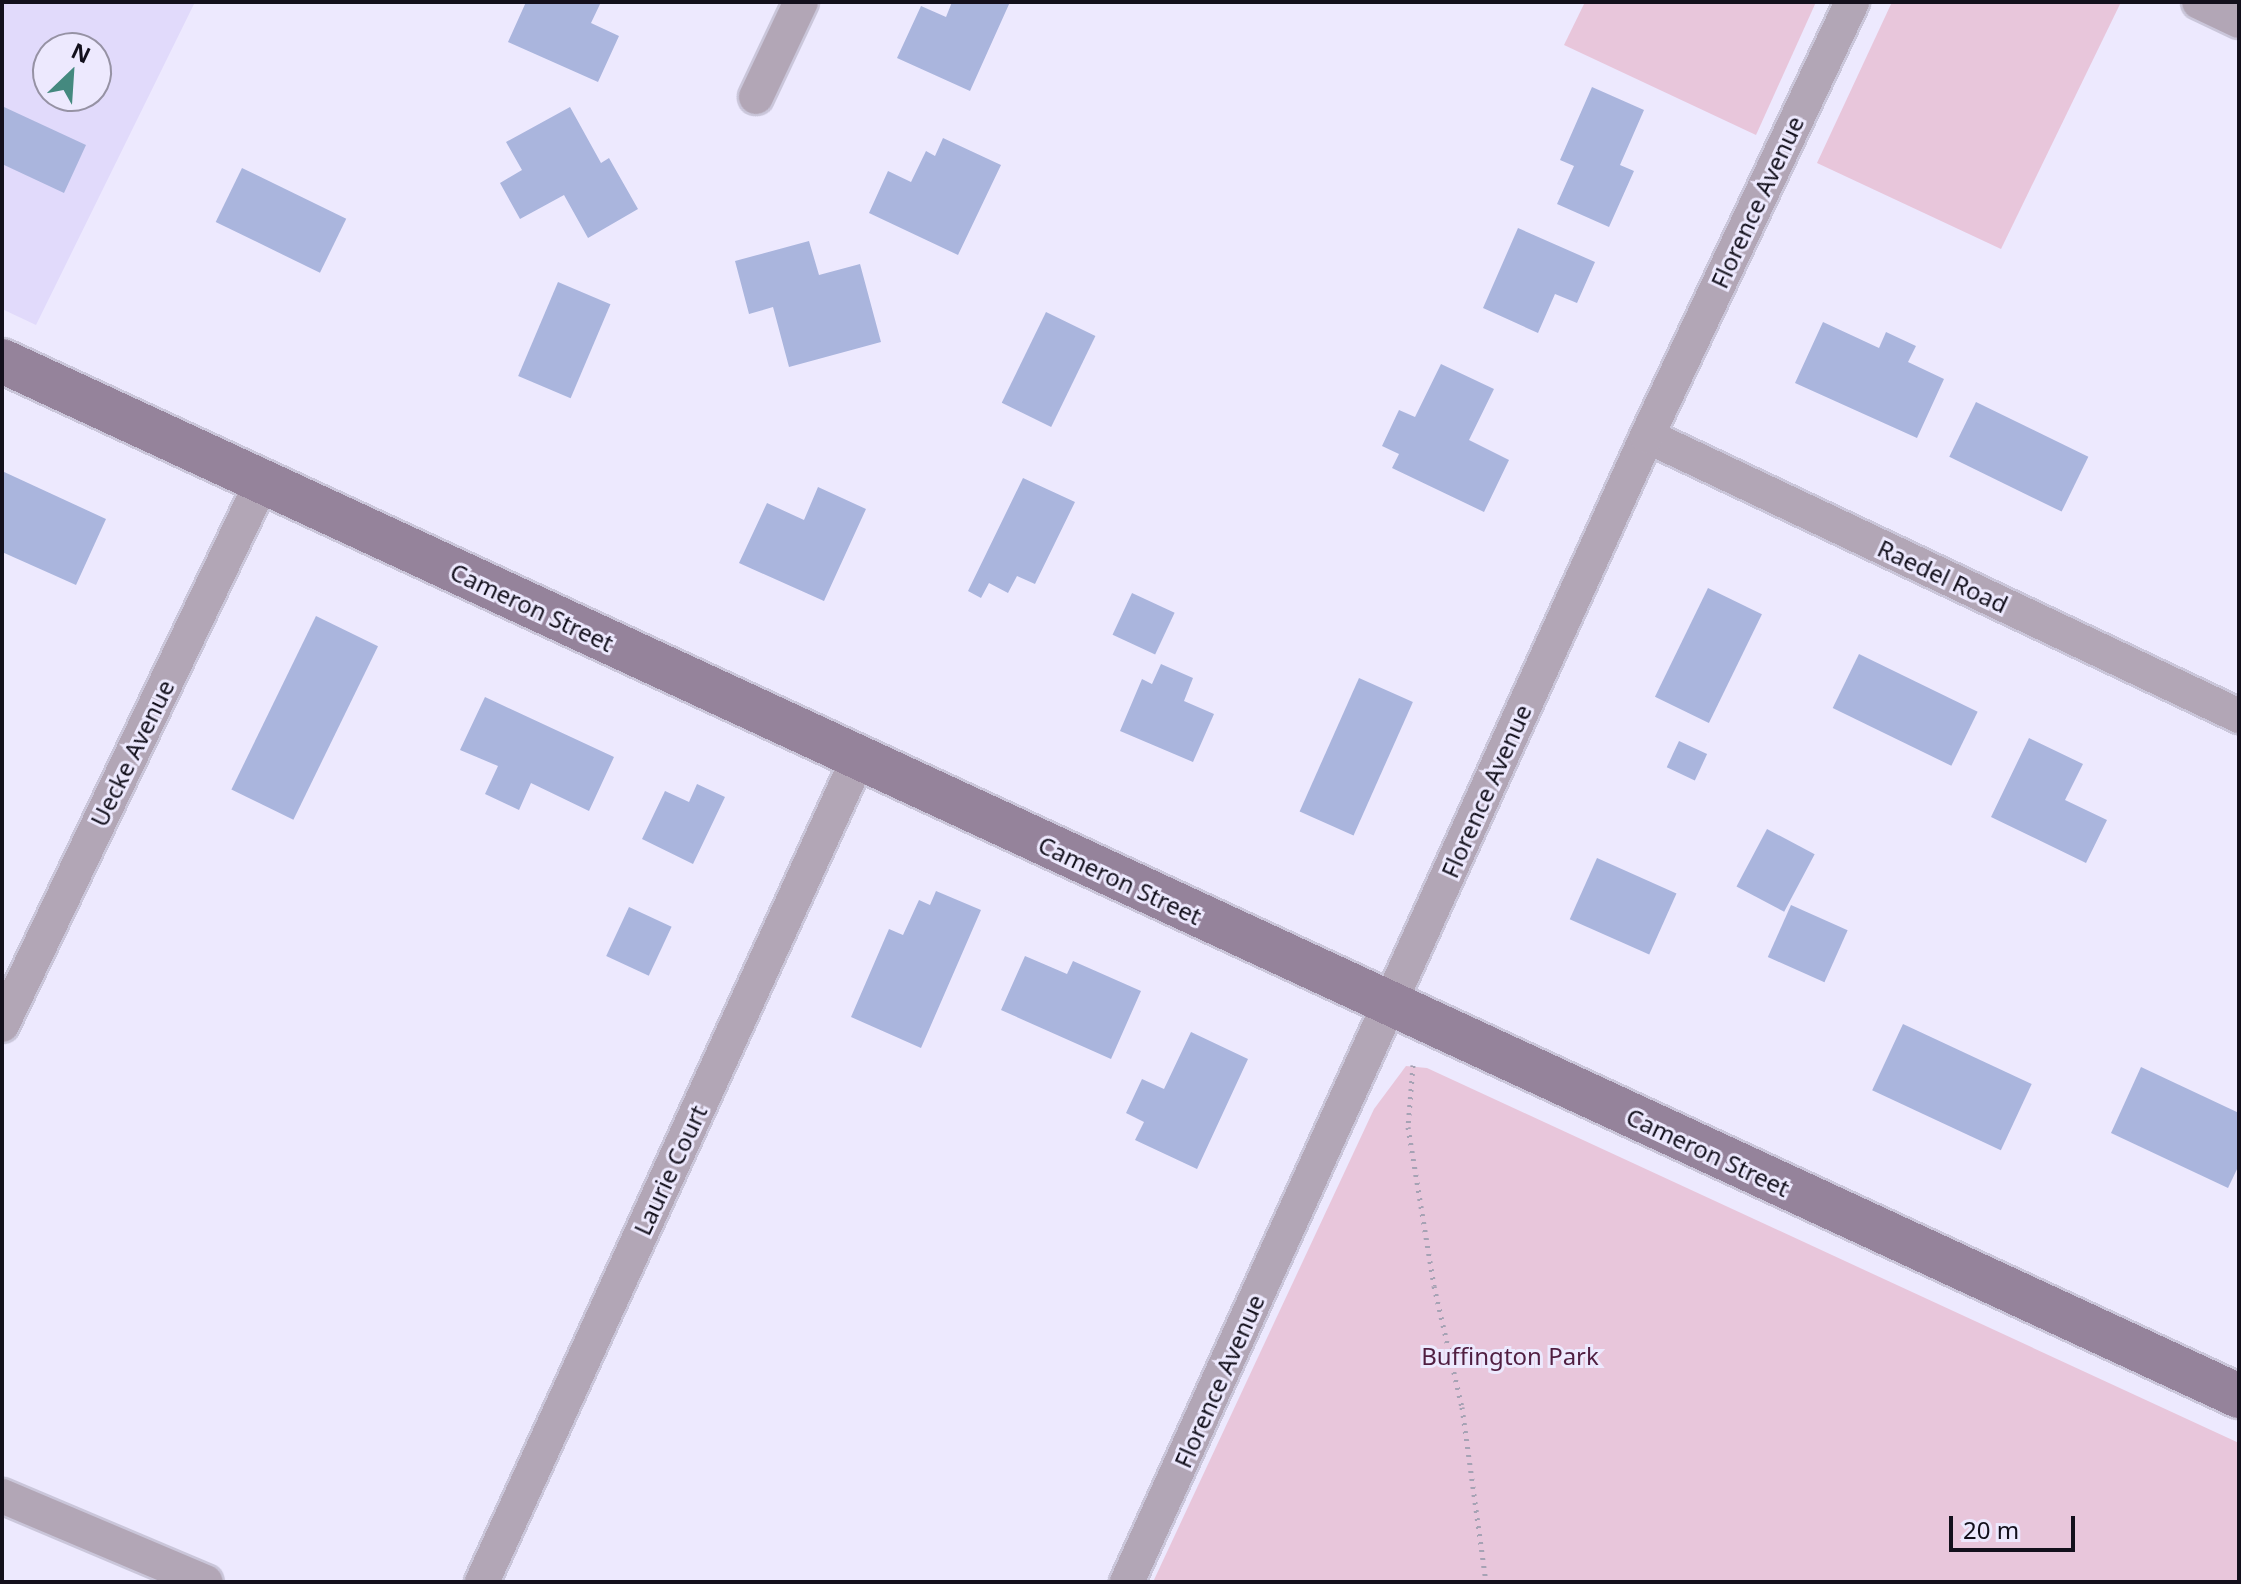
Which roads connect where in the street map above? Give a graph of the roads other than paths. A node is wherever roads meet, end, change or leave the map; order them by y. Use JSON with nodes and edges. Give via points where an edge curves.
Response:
{"nodes":[{"id":1,"x":801,"y":2,"type":"edge"},
{"id":2,"x":1852,"y":2,"type":"edge"},
{"id":3,"x":2199,"y":2,"type":"edge"},
{"id":4,"x":2239,"y":21,"type":"edge"},
{"id":5,"x":756,"y":97,"type":"dead end"},
{"id":6,"x":2,"y":361,"type":"edge"},
{"id":7,"x":1647,"y":436,"type":"junction"},
{"id":8,"x":262,"y":482,"type":"junction"},
{"id":9,"x":2239,"y":716,"type":"edge"},
{"id":10,"x":858,"y":759,"type":"junction"},
{"id":11,"x":1390,"y":1005,"type":"junction"},
{"id":12,"x":2,"y":1025,"type":"edge"},
{"id":13,"x":2239,"y":1396,"type":"edge"},
{"id":14,"x":2,"y":1496,"type":"edge"},
{"id":15,"x":206,"y":1582,"type":"edge"},
{"id":16,"x":482,"y":1582,"type":"edge"},
{"id":17,"x":1127,"y":1582,"type":"edge"}],
"edges":[{"from":1,"to":5,"type":"street"},
{"from":2,"to":7,"type":"street","name":"Florence Avenue"},
{"from":3,"to":4,"type":"street"},
{"from":6,"to":8,"type":"main road","name":"Cameron Street"},
{"from":7,"to":9,"type":"street","name":"Raedel Road"},
{"from":7,"to":11,"type":"street","name":"Florence Avenue"},
{"from":8,"to":10,"type":"main road","name":"Cameron Street"},
{"from":8,"to":12,"type":"street","name":"Uecke Avenue"},
{"from":10,"to":11,"type":"main road","name":"Cameron Street"},
{"from":10,"to":16,"type":"street","name":"Laurie Court"},
{"from":11,"to":13,"type":"main road","name":"Cameron Street"},
{"from":11,"to":17,"type":"street","name":"Florence Avenue"},
{"from":14,"to":15,"type":"street"}]}
